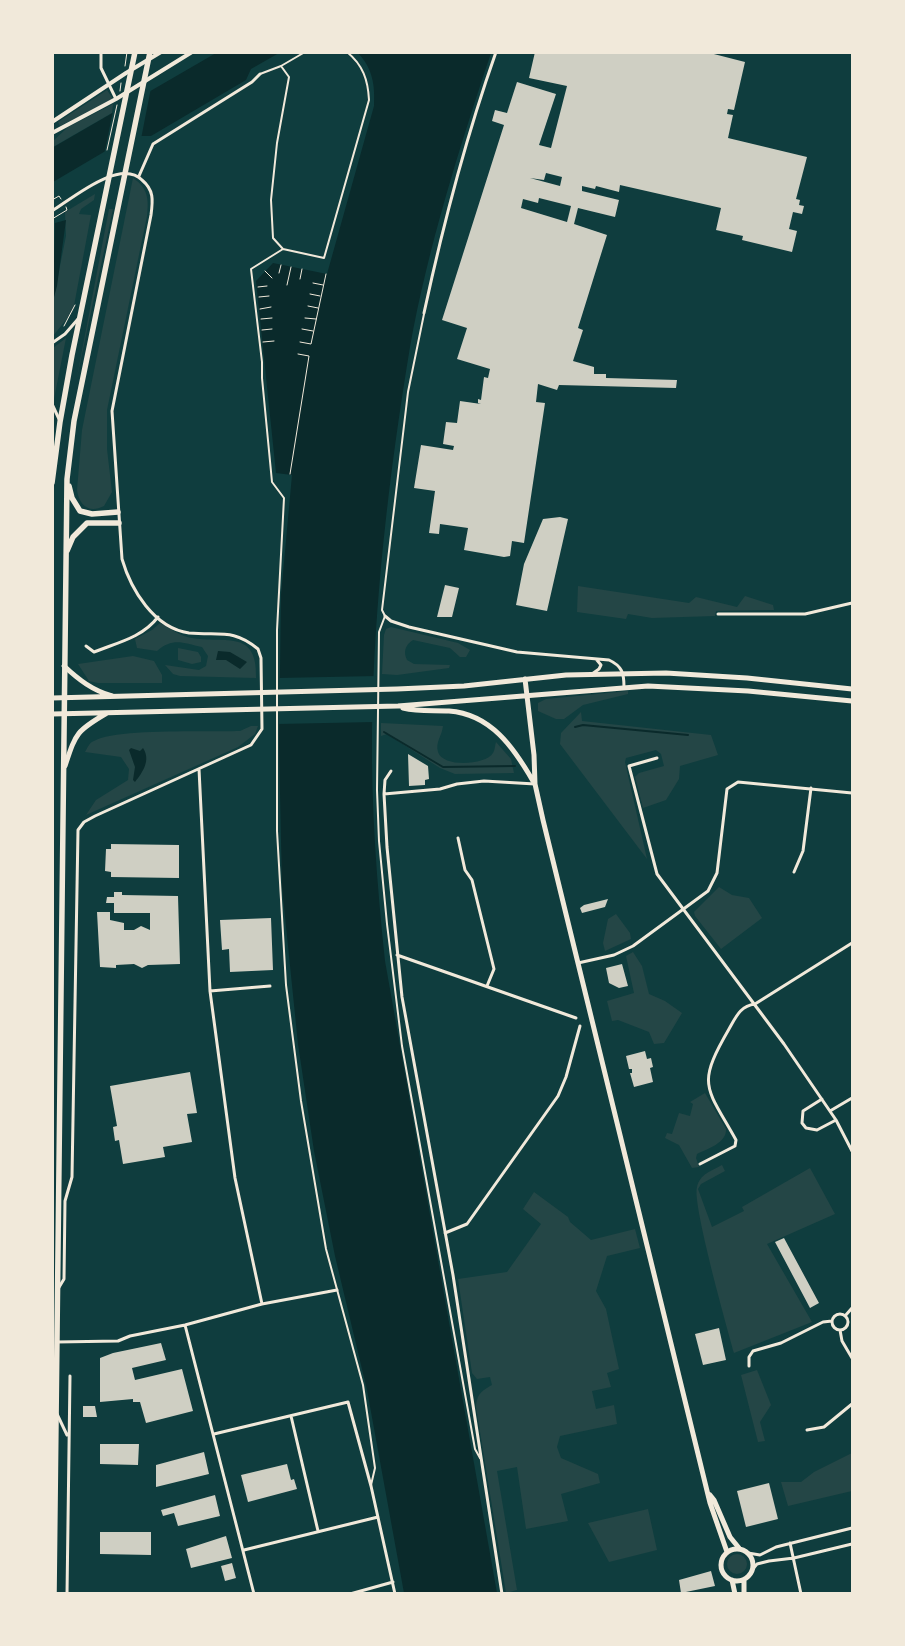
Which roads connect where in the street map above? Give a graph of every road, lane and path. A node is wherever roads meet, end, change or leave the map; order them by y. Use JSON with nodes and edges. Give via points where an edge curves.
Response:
{"nodes":[{"id":1,"x":101,"y":52,"type":"edge"},
{"id":2,"x":128,"y":52,"type":"edge"},
{"id":3,"x":135,"y":52,"type":"edge"},
{"id":4,"x":150,"y":52,"type":"edge"},
{"id":5,"x":161,"y":52,"type":"edge"},
{"id":6,"x":192,"y":52,"type":"edge"},
{"id":7,"x":305,"y":52,"type":"edge"},
{"id":8,"x":347,"y":52,"type":"edge"},
{"id":9,"x":496,"y":52,"type":"edge"},
{"id":10,"x":281,"y":66,"type":"junction"},
{"id":11,"x":124,"y":72,"type":"dead end"},
{"id":12,"x":260,"y":74,"type":"joint"},
{"id":13,"x":122,"y":81,"type":"dead end"},
{"id":14,"x":108,"y":85,"type":"junction"},
{"id":15,"x":120,"y":91,"type":"dead end"},
{"id":16,"x":117,"y":100,"type":"junction"},
{"id":17,"x":52,"y":122,"type":"edge"},
{"id":18,"x":52,"y":133,"type":"edge"},
{"id":19,"x":106,"y":157,"type":"dead end"},
{"id":20,"x":139,"y":176,"type":"junction"},
{"id":21,"x":59,"y":196,"type":"dead end"},
{"id":22,"x":52,"y":200,"type":"edge"},
{"id":23,"x":52,"y":211,"type":"edge"},
{"id":24,"x":283,"y":249,"type":"junction"},
{"id":25,"x":281,"y":265,"type":"dead end"},
{"id":26,"x":291,"y":267,"type":"dead end"},
{"id":27,"x":302,"y":269,"type":"dead end"},
{"id":28,"x":266,"y":271,"type":"dead end"},
{"id":29,"x":279,"y":274,"type":"dead end"},
{"id":30,"x":326,"y":274,"type":"dead end"},
{"id":31,"x":272,"y":278,"type":"dead end"},
{"id":32,"x":300,"y":279,"type":"dead end"},
{"id":33,"x":313,"y":283,"type":"dead end"},
{"id":34,"x":287,"y":285,"type":"dead end"},
{"id":35,"x":323,"y":285,"type":"junction"},
{"id":36,"x":267,"y":286,"type":"dead end"},
{"id":37,"x":257,"y":287,"type":"dead end"},
{"id":38,"x":310,"y":294,"type":"dead end"},
{"id":39,"x":269,"y":296,"type":"dead end"},
{"id":40,"x":321,"y":296,"type":"junction"},
{"id":41,"x":258,"y":298,"type":"dead end"},
{"id":42,"x":75,"y":305,"type":"dead end"},
{"id":43,"x":308,"y":306,"type":"dead end"},
{"id":44,"x":271,"y":307,"type":"dead end"},
{"id":45,"x":319,"y":308,"type":"junction"},
{"id":46,"x":259,"y":309,"type":"dead end"},
{"id":47,"x":424,"y":313,"type":"joint"},
{"id":48,"x":82,"y":314,"type":"junction"},
{"id":49,"x":272,"y":318,"type":"dead end"},
{"id":50,"x":305,"y":318,"type":"dead end"},
{"id":51,"x":260,"y":319,"type":"dead end"},
{"id":52,"x":316,"y":319,"type":"junction"},
{"id":53,"x":272,"y":329,"type":"dead end"},
{"id":54,"x":302,"y":329,"type":"dead end"},
{"id":55,"x":261,"y":330,"type":"dead end"},
{"id":56,"x":314,"y":331,"type":"junction"},
{"id":57,"x":60,"y":332,"type":"dead end"},
{"id":58,"x":274,"y":341,"type":"dead end"},
{"id":59,"x":263,"y":342,"type":"dead end"},
{"id":60,"x":300,"y":342,"type":"dead end"},
{"id":61,"x":52,"y":343,"type":"edge"},
{"id":62,"x":298,"y":354,"type":"dead end"},
{"id":63,"x":52,"y":404,"type":"edge"},
{"id":64,"x":60,"y":422,"type":"junction"},
{"id":65,"x":290,"y":474,"type":"dead end"},
{"id":66,"x":67,"y":478,"type":"junction"},
{"id":67,"x":52,"y":483,"type":"edge"},
{"id":68,"x":118,"y":512,"type":"junction"},
{"id":69,"x":119,"y":523,"type":"junction"},
{"id":70,"x":66,"y":555,"type":"junction"},
{"id":71,"x":852,"y":603,"type":"edge"},
{"id":72,"x":718,"y":614,"type":"dead end"},
{"id":73,"x":385,"y":616,"type":"junction"},
{"id":74,"x":158,"y":618,"type":"junction"},
{"id":75,"x":86,"y":646,"type":"dead end"},
{"id":76,"x":596,"y":658,"type":"junction"},
{"id":77,"x":64,"y":666,"type":"junction"},
{"id":78,"x":624,"y":674,"type":"junction"},
{"id":79,"x":592,"y":675,"type":"junction"},
{"id":80,"x":525,"y":679,"type":"junction"},
{"id":81,"x":624,"y":687,"type":"junction"},
{"id":82,"x":852,"y":689,"type":"edge"},
{"id":83,"x":528,"y":696,"type":"junction"},
{"id":84,"x":52,"y":698,"type":"edge"},
{"id":85,"x":64,"y":698,"type":"junction"},
{"id":86,"x":117,"y":698,"type":"junction"},
{"id":87,"x":852,"y":701,"type":"edge"},
{"id":88,"x":398,"y":706,"type":"junction"},
{"id":89,"x":107,"y":712,"type":"junction"},
{"id":90,"x":52,"y":714,"type":"edge"},
{"id":91,"x":64,"y":714,"type":"junction"},
{"id":92,"x":657,"y":758,"type":"dead end"},
{"id":93,"x":199,"y":769,"type":"junction"},
{"id":94,"x":63,"y":770,"type":"junction"},
{"id":95,"x":391,"y":771,"type":"dead end"},
{"id":96,"x":535,"y":784,"type":"junction"},
{"id":97,"x":810,"y":788,"type":"junction"},
{"id":98,"x":852,"y":793,"type":"edge"},
{"id":99,"x":384,"y":794,"type":"junction"},
{"id":100,"x":458,"y":838,"type":"dead end"},
{"id":101,"x":794,"y":872,"type":"dead end"},
{"id":102,"x":683,"y":909,"type":"junction"},
{"id":103,"x":852,"y":943,"type":"edge"},
{"id":104,"x":397,"y":955,"type":"junction"},
{"id":105,"x":578,"y":963,"type":"junction"},
{"id":106,"x":270,"y":986,"type":"dead end"},
{"id":107,"x":487,"y":986,"type":"junction"},
{"id":108,"x":210,"y":991,"type":"junction"},
{"id":109,"x":755,"y":1004,"type":"junction"},
{"id":110,"x":576,"y":1018,"type":"dead end"},
{"id":111,"x":580,"y":1026,"type":"dead end"},
{"id":112,"x":852,"y":1098,"type":"edge"},
{"id":113,"x":822,"y":1099,"type":"junction"},
{"id":114,"x":830,"y":1111,"type":"junction"},
{"id":115,"x":836,"y":1120,"type":"junction"},
{"id":116,"x":852,"y":1151,"type":"edge"},
{"id":117,"x":700,"y":1164,"type":"dead end"},
{"id":118,"x":445,"y":1233,"type":"junction"},
{"id":119,"x":58,"y":1290,"type":"junction"},
{"id":120,"x":337,"y":1290,"type":"junction"},
{"id":121,"x":262,"y":1304,"type":"junction"},
{"id":122,"x":852,"y":1308,"type":"edge"},
{"id":123,"x":845,"y":1316,"type":"junction"},
{"id":124,"x":832,"y":1321,"type":"junction"},
{"id":125,"x":185,"y":1325,"type":"junction"},
{"id":126,"x":840,"y":1330,"type":"junction"},
{"id":127,"x":55,"y":1341,"type":"edge"},
{"id":128,"x":852,"y":1358,"type":"edge"},
{"id":129,"x":749,"y":1366,"type":"dead end"},
{"id":130,"x":70,"y":1376,"type":"dead end"},
{"id":131,"x":852,"y":1404,"type":"edge"},
{"id":132,"x":56,"y":1411,"type":"junction"},
{"id":133,"x":291,"y":1416,"type":"junction"},
{"id":134,"x":807,"y":1430,"type":"dead end"},
{"id":135,"x":214,"y":1434,"type":"junction"},
{"id":136,"x":68,"y":1438,"type":"junction"},
{"id":137,"x":482,"y":1460,"type":"junction"},
{"id":138,"x":371,"y":1486,"type":"junction"},
{"id":139,"x":710,"y":1495,"type":"junction"},
{"id":140,"x":378,"y":1517,"type":"junction"},
{"id":141,"x":852,"y":1528,"type":"edge"},
{"id":142,"x":318,"y":1531,"type":"junction"},
{"id":143,"x":790,"y":1544,"type":"junction"},
{"id":144,"x":852,"y":1544,"type":"edge"},
{"id":145,"x":739,"y":1548,"type":"junction"},
{"id":146,"x":244,"y":1550,"type":"junction"},
{"id":147,"x":727,"y":1552,"type":"junction"},
{"id":148,"x":748,"y":1552,"type":"junction"},
{"id":149,"x":794,"y":1558,"type":"junction"},
{"id":150,"x":752,"y":1570,"type":"junction"},
{"id":151,"x":732,"y":1580,"type":"junction"},
{"id":152,"x":744,"y":1580,"type":"junction"},
{"id":153,"x":393,"y":1582,"type":"junction"},
{"id":154,"x":54,"y":1594,"type":"edge"},
{"id":155,"x":66,"y":1594,"type":"edge"},
{"id":156,"x":254,"y":1594,"type":"edge"},
{"id":157,"x":350,"y":1594,"type":"edge"},
{"id":158,"x":395,"y":1594,"type":"edge"},
{"id":159,"x":502,"y":1594,"type":"edge"},
{"id":160,"x":735,"y":1594,"type":"edge"},
{"id":161,"x":744,"y":1594,"type":"edge"},
{"id":162,"x":801,"y":1594,"type":"edge"}],
"edges":[{"from":1,"to":14,"type":"street","via":[[101,68]]},
{"from":2,"to":11,"type":"path"},
{"from":3,"to":48,"type":"highway"},
{"from":4,"to":66,"type":"highway","via":[[74,421]]},
{"from":5,"to":14,"type":"street"},
{"from":6,"to":16,"type":"street"},
{"from":7,"to":10,"type":"lane"},
{"from":8,"to":24,"type":"lane","via":[[358,61],[364,73],[368,100],[324,258]]},
{"from":9,"to":47,"type":"street","via":[[438,248]]},
{"from":10,"to":12,"type":"lane"},
{"from":10,"to":24,"type":"lane","via":[[289,77],[271,200],[273,238]]},
{"from":12,"to":20,"type":"street","via":[[153,144]]},
{"from":13,"to":15,"type":"path"},
{"from":14,"to":16,"type":"street"},
{"from":14,"to":17,"type":"street"},
{"from":16,"to":18,"type":"street"},
{"from":16,"to":19,"type":"path"},
{"from":20,"to":23,"type":"street","via":[[125,173],[106,177]]},
{"from":20,"to":68,"type":"street","via":[[150,187],[153,199],[112,410]]},
{"from":21,"to":22,"type":"path"},
{"from":24,"to":120,"type":"lane","via":[[251,269],[272,482],[284,498],[277,630],[280,906],[286,986],[301,1101],[326,1249]]},
{"from":25,"to":29,"type":"path"},
{"from":26,"to":34,"type":"path"},
{"from":27,"to":32,"type":"path"},
{"from":28,"to":31,"type":"path"},
{"from":30,"to":35,"type":"path"},
{"from":33,"to":35,"type":"path"},
{"from":35,"to":40,"type":"path"},
{"from":36,"to":37,"type":"path"},
{"from":38,"to":40,"type":"path"},
{"from":39,"to":41,"type":"path"},
{"from":40,"to":45,"type":"path"},
{"from":42,"to":57,"type":"path"},
{"from":43,"to":45,"type":"path"},
{"from":44,"to":46,"type":"path"},
{"from":45,"to":52,"type":"path"},
{"from":47,"to":73,"type":"lane","via":[[408,392],[382,610]]},
{"from":48,"to":61,"type":"street","via":[[65,334]]},
{"from":48,"to":64,"type":"highway"},
{"from":49,"to":51,"type":"path"},
{"from":50,"to":52,"type":"path"},
{"from":52,"to":56,"type":"path"},
{"from":53,"to":55,"type":"path"},
{"from":54,"to":56,"type":"path"},
{"from":56,"to":60,"type":"path","via":[[311,344]]},
{"from":58,"to":59,"type":"path"},
{"from":62,"to":65,"type":"path","via":[[309,356]]},
{"from":63,"to":64,"type":"street"},
{"from":64,"to":67,"type":"highway"},
{"from":66,"to":68,"type":"highway","via":[[72,498],[80,511],[92,514]]},
{"from":66,"to":70,"type":"highway"},
{"from":68,"to":69,"type":"street"},
{"from":69,"to":70,"type":"highway","via":[[87,523],[73,537]]},
{"from":69,"to":74,"type":"street","via":[[127,578],[136,594]]},
{"from":70,"to":77,"type":"highway"},
{"from":71,"to":72,"type":"street","via":[[805,614]]},
{"from":73,"to":76,"type":"street","via":[[409,627],[517,652]]},
{"from":73,"to":137,"type":"lane","via":[[379,632],[377,790],[387,924],[402,1046],[475,1449]]},
{"from":74,"to":75,"type":"street","via":[[147,630],[131,638],[94,652]]},
{"from":74,"to":93,"type":"street","via":[[186,632],[237,634],[258,649],[261,658],[262,729],[251,744]]},
{"from":76,"to":78,"type":"street","via":[[618,664]]},
{"from":76,"to":79,"type":"street","via":[[601,665]]},
{"from":77,"to":85,"type":"highway"},
{"from":77,"to":86,"type":"main road","via":[[97,692]]},
{"from":78,"to":79,"type":"main road"},
{"from":78,"to":81,"type":"street"},
{"from":78,"to":82,"type":"main road","via":[[747,678]]},
{"from":79,"to":80,"type":"main road"},
{"from":80,"to":83,"type":"main road"},
{"from":80,"to":86,"type":"main road","via":[[464,686]]},
{"from":81,"to":83,"type":"main road"},
{"from":81,"to":87,"type":"main road","via":[[683,686]]},
{"from":83,"to":88,"type":"main road"},
{"from":83,"to":96,"type":"main road"},
{"from":84,"to":85,"type":"main road"},
{"from":85,"to":86,"type":"main road"},
{"from":85,"to":91,"type":"highway"},
{"from":88,"to":89,"type":"main road"},
{"from":88,"to":96,"type":"main road","via":[[420,712],[450,711],[479,719],[512,746]]},
{"from":89,"to":91,"type":"main road"},
{"from":89,"to":94,"type":"main road","via":[[80,729]]},
{"from":90,"to":91,"type":"main road"},
{"from":91,"to":94,"type":"highway"},
{"from":92,"to":102,"type":"street","via":[[629,766],[654,868]]},
{"from":93,"to":108,"type":"street"},
{"from":93,"to":119,"type":"street","via":[[95,816],[80,825],[77,835],[72,1177],[65,1202],[64,1280]]},
{"from":94,"to":119,"type":"highway"},
{"from":95,"to":99,"type":"street","via":[[385,780]]},
{"from":96,"to":99,"type":"street","via":[[484,781]]},
{"from":96,"to":105,"type":"main road"},
{"from":97,"to":98,"type":"street"},
{"from":97,"to":101,"type":"street","via":[[804,851]]},
{"from":97,"to":102,"type":"street","via":[[733,783],[727,789],[717,873],[708,891]]},
{"from":99,"to":104,"type":"street"},
{"from":100,"to":107,"type":"street","via":[[494,969]]},
{"from":102,"to":105,"type":"street","via":[[631,947],[614,955]]},
{"from":102,"to":109,"type":"street"},
{"from":103,"to":109,"type":"street"},
{"from":104,"to":107,"type":"street"},
{"from":104,"to":118,"type":"street","via":[[408,1036]]},
{"from":105,"to":139,"type":"main road"},
{"from":106,"to":108,"type":"street"},
{"from":107,"to":110,"type":"street"},
{"from":108,"to":121,"type":"street","via":[[235,1178]]},
{"from":109,"to":113,"type":"street"},
{"from":109,"to":117,"type":"street","via":[[740,1009],[708,1071],[710,1092],[736,1140],[735,1146]]},
{"from":111,"to":118,"type":"street","via":[[558,1096],[467,1224]]},
{"from":112,"to":114,"type":"street"},
{"from":113,"to":114,"type":"street"},
{"from":113,"to":115,"type":"street","via":[[803,1112],[802,1123],[806,1128],[817,1130]]},
{"from":114,"to":115,"type":"street"},
{"from":115,"to":116,"type":"street"},
{"from":118,"to":137,"type":"street"},
{"from":119,"to":127,"type":"highway"},
{"from":120,"to":121,"type":"street"},
{"from":120,"to":138,"type":"lane","via":[[363,1385],[376,1468]]},
{"from":121,"to":125,"type":"street"},
{"from":122,"to":123,"type":"street"},
{"from":123,"to":124,"type":"street","via":[[839,1314]]},
{"from":123,"to":126,"type":"street","via":[[848,1324]]},
{"from":124,"to":126,"type":"street"},
{"from":124,"to":129,"type":"street","via":[[753,1351]]},
{"from":125,"to":127,"type":"street","via":[[118,1341]]},
{"from":125,"to":135,"type":"street"},
{"from":126,"to":128,"type":"street"},
{"from":127,"to":132,"type":"highway"},
{"from":130,"to":136,"type":"street"},
{"from":131,"to":134,"type":"street","via":[[824,1427]]},
{"from":132,"to":136,"type":"street"},
{"from":132,"to":154,"type":"highway"},
{"from":133,"to":135,"type":"street"},
{"from":133,"to":138,"type":"street","via":[[348,1402]]},
{"from":133,"to":142,"type":"street"},
{"from":135,"to":146,"type":"street"},
{"from":136,"to":155,"type":"street"},
{"from":137,"to":159,"type":"street"},
{"from":138,"to":140,"type":"street"},
{"from":139,"to":145,"type":"main road","via":[[730,1537]]},
{"from":139,"to":147,"type":"main road"},
{"from":140,"to":142,"type":"street"},
{"from":140,"to":153,"type":"street"},
{"from":141,"to":143,"type":"street"},
{"from":142,"to":146,"type":"street"},
{"from":143,"to":148,"type":"street","via":[[760,1555]]},
{"from":143,"to":149,"type":"street"},
{"from":144,"to":149,"type":"street"},
{"from":145,"to":147,"type":"main road"},
{"from":145,"to":148,"type":"main road"},
{"from":146,"to":156,"type":"street"},
{"from":147,"to":151,"type":"main road","via":[[721,1565],[724,1574]]},
{"from":148,"to":150,"type":"main road"},
{"from":149,"to":150,"type":"street","via":[[757,1564]]},
{"from":149,"to":162,"type":"street"},
{"from":150,"to":152,"type":"main road"},
{"from":151,"to":152,"type":"main road"},
{"from":151,"to":160,"type":"main road"},
{"from":152,"to":161,"type":"main road"},
{"from":153,"to":157,"type":"street"},
{"from":153,"to":158,"type":"street"}]}
